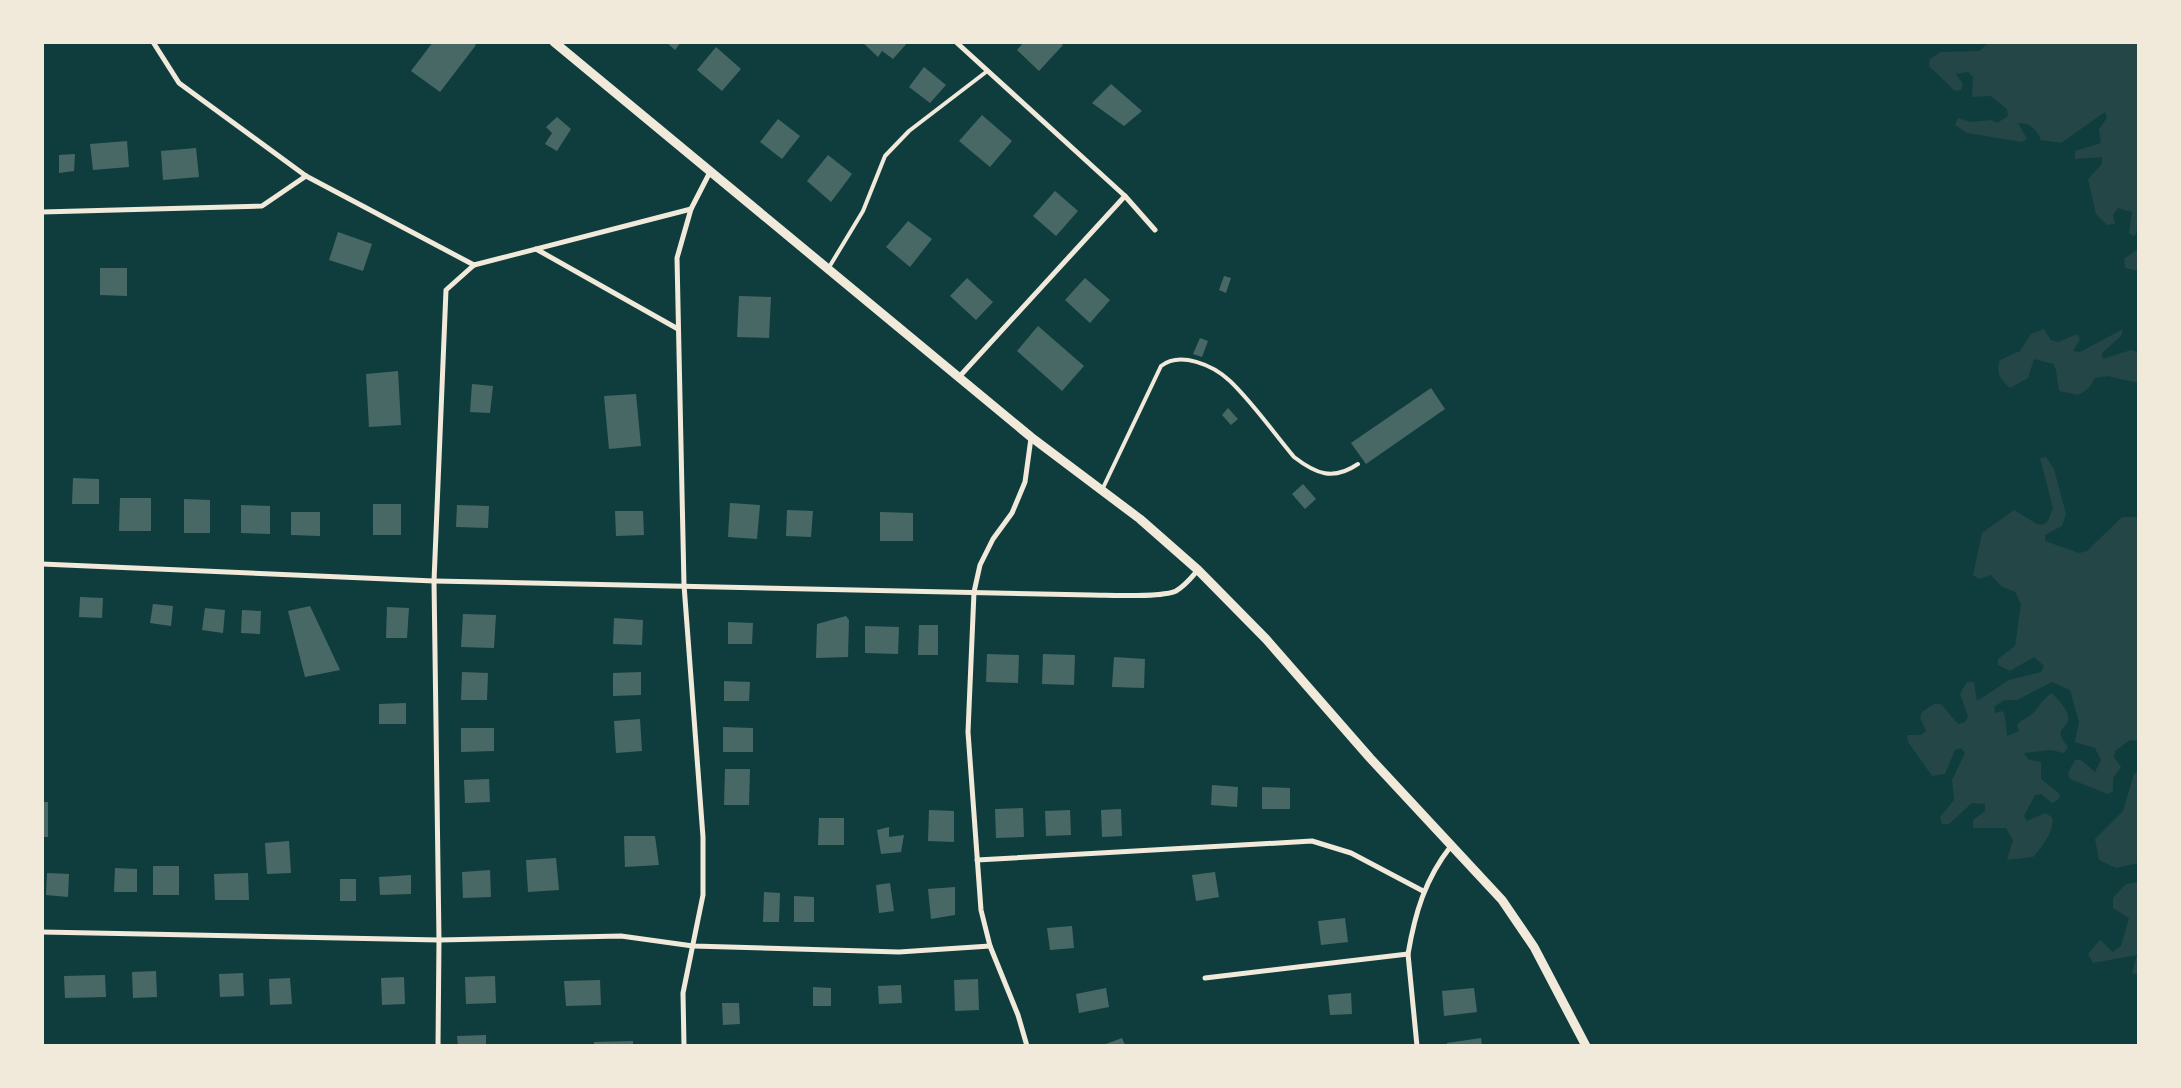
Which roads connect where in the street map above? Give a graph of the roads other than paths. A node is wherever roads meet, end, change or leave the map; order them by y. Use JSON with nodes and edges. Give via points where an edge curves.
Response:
{"nodes":[{"id":1,"x":154,"y":42,"type":"edge"},
{"id":2,"x":554,"y":42,"type":"edge"},
{"id":3,"x":956,"y":42,"type":"edge"},
{"id":4,"x":986,"y":72,"type":"junction"},
{"id":5,"x":710,"y":172,"type":"junction"},
{"id":6,"x":306,"y":176,"type":"junction"},
{"id":7,"x":1125,"y":196,"type":"junction"},
{"id":8,"x":691,"y":209,"type":"junction"},
{"id":9,"x":42,"y":212,"type":"edge"},
{"id":10,"x":1155,"y":230,"type":"dead end"},
{"id":11,"x":536,"y":249,"type":"junction"},
{"id":12,"x":474,"y":265,"type":"junction"},
{"id":13,"x":828,"y":269,"type":"junction"},
{"id":14,"x":678,"y":329,"type":"junction"},
{"id":15,"x":959,"y":377,"type":"junction"},
{"id":16,"x":1032,"y":437,"type":"junction"},
{"id":17,"x":1358,"y":464,"type":"dead end"},
{"id":18,"x":1102,"y":490,"type":"junction"},
{"id":19,"x":42,"y":564,"type":"edge"},
{"id":20,"x":1198,"y":570,"type":"junction"},
{"id":21,"x":434,"y":581,"type":"junction"},
{"id":22,"x":684,"y":585,"type":"junction"},
{"id":23,"x":974,"y":592,"type":"junction"},
{"id":24,"x":1451,"y":846,"type":"junction"},
{"id":25,"x":977,"y":860,"type":"junction"},
{"id":26,"x":1423,"y":890,"type":"junction"},
{"id":27,"x":42,"y":932,"type":"edge"},
{"id":28,"x":439,"y":940,"type":"junction"},
{"id":29,"x":693,"y":946,"type":"junction"},
{"id":30,"x":990,"y":946,"type":"junction"},
{"id":31,"x":1408,"y":954,"type":"junction"},
{"id":32,"x":1205,"y":978,"type":"dead end"},
{"id":33,"x":438,"y":1046,"type":"edge"},
{"id":34,"x":684,"y":1046,"type":"edge"},
{"id":35,"x":1027,"y":1046,"type":"edge"},
{"id":36,"x":1417,"y":1046,"type":"edge"},
{"id":37,"x":1586,"y":1046,"type":"edge"}],
"edges":[{"from":1,"to":6,"type":"street","via":[[179,83]]},
{"from":2,"to":5,"type":"street"},
{"from":3,"to":4,"type":"street"},
{"from":4,"to":7,"type":"street"},
{"from":4,"to":13,"type":"lane","via":[[909,131],[885,156],[863,211]]},
{"from":5,"to":8,"type":"street"},
{"from":5,"to":13,"type":"street"},
{"from":6,"to":9,"type":"street","via":[[262,206]]},
{"from":6,"to":12,"type":"street"},
{"from":7,"to":10,"type":"street"},
{"from":7,"to":15,"type":"street"},
{"from":8,"to":11,"type":"street"},
{"from":8,"to":14,"type":"street","via":[[677,258]]},
{"from":11,"to":12,"type":"street"},
{"from":11,"to":14,"type":"street"},
{"from":12,"to":21,"type":"street","via":[[446,290]]},
{"from":13,"to":15,"type":"street"},
{"from":14,"to":22,"type":"street"},
{"from":15,"to":16,"type":"street"},
{"from":16,"to":18,"type":"street"},
{"from":16,"to":23,"type":"street","via":[[1025,482],[1012,513],[980,565]]},
{"from":17,"to":18,"type":"lane","via":[[1347,472],[1335,474],[1305,465],[1294,457],[1229,380],[1214,369],[1176,358],[1161,366]]},
{"from":18,"to":20,"type":"street"},
{"from":19,"to":21,"type":"street"},
{"from":20,"to":23,"type":"street","via":[[1175,592],[1155,594]]},
{"from":20,"to":24,"type":"street","via":[[1266,639]]},
{"from":21,"to":22,"type":"street"},
{"from":21,"to":28,"type":"street"},
{"from":22,"to":23,"type":"street"},
{"from":22,"to":29,"type":"street","via":[[703,837],[703,895]]},
{"from":23,"to":25,"type":"street","via":[[968,732]]},
{"from":24,"to":26,"type":"street"},
{"from":24,"to":37,"type":"street","via":[[1502,900],[1534,947]]},
{"from":25,"to":26,"type":"street","via":[[1312,840],[1351,852]]},
{"from":25,"to":30,"type":"street","via":[[981,910]]},
{"from":26,"to":31,"type":"street"},
{"from":27,"to":28,"type":"street"},
{"from":28,"to":29,"type":"street","via":[[621,936]]},
{"from":28,"to":33,"type":"street"},
{"from":29,"to":30,"type":"street","via":[[899,952]]},
{"from":29,"to":34,"type":"street","via":[[683,993]]},
{"from":30,"to":35,"type":"street"},
{"from":31,"to":32,"type":"street"},
{"from":31,"to":36,"type":"street"}]}
